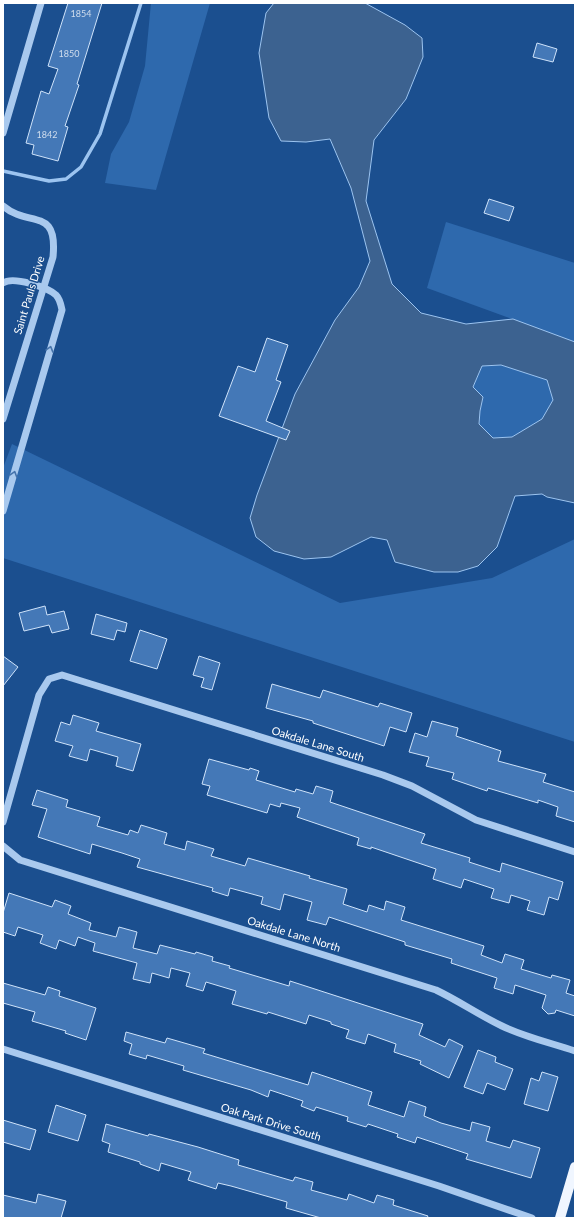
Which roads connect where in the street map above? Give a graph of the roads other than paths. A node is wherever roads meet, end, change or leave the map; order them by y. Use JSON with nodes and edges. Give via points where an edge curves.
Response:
{"nodes":[{"id":1,"x":41,"y":3,"type":"edge"},
{"id":2,"x":3,"y":133,"type":"edge"},
{"id":3,"x":3,"y":206,"type":"edge"},
{"id":4,"x":3,"y":283,"type":"edge"},
{"id":5,"x":43,"y":288,"type":"junction"},
{"id":6,"x":3,"y":419,"type":"edge"},
{"id":7,"x":3,"y":511,"type":"edge"},
{"id":8,"x":3,"y":822,"type":"edge"},
{"id":9,"x":3,"y":847,"type":"edge"},
{"id":10,"x":575,"y":852,"type":"edge"},
{"id":11,"x":3,"y":1049,"type":"edge"},
{"id":12,"x":575,"y":1051,"type":"edge"},
{"id":13,"x":575,"y":1167,"type":"edge"},
{"id":14,"x":532,"y":1218,"type":"edge"},
{"id":15,"x":560,"y":1218,"type":"edge"}],
"edges":[{"from":1,"to":2,"type":"street"},
{"from":3,"to":5,"type":"street","name":"Saint Pauls Drive","via":[[10,212],[42,221],[50,228],[54,240],[53,257]]},
{"from":4,"to":5,"type":"street","via":[[16,279]]},
{"from":5,"to":6,"type":"street","name":"Saint Pauls Drive"},
{"from":7,"to":5,"type":"street","one_way":true,"via":[[62,310],[56,296]]},
{"from":8,"to":10,"type":"street","name":"Oakdale Lane South","via":[[39,695],[49,679],[62,675],[383,775],[412,786],[476,820]]},
{"from":9,"to":12,"type":"street","name":"Oakdale Lane North","via":[[20,860],[436,990],[501,1026]]},
{"from":11,"to":14,"type":"street","name":"Oak Park Drive South"},
{"from":13,"to":15,"type":"main road"}]}
